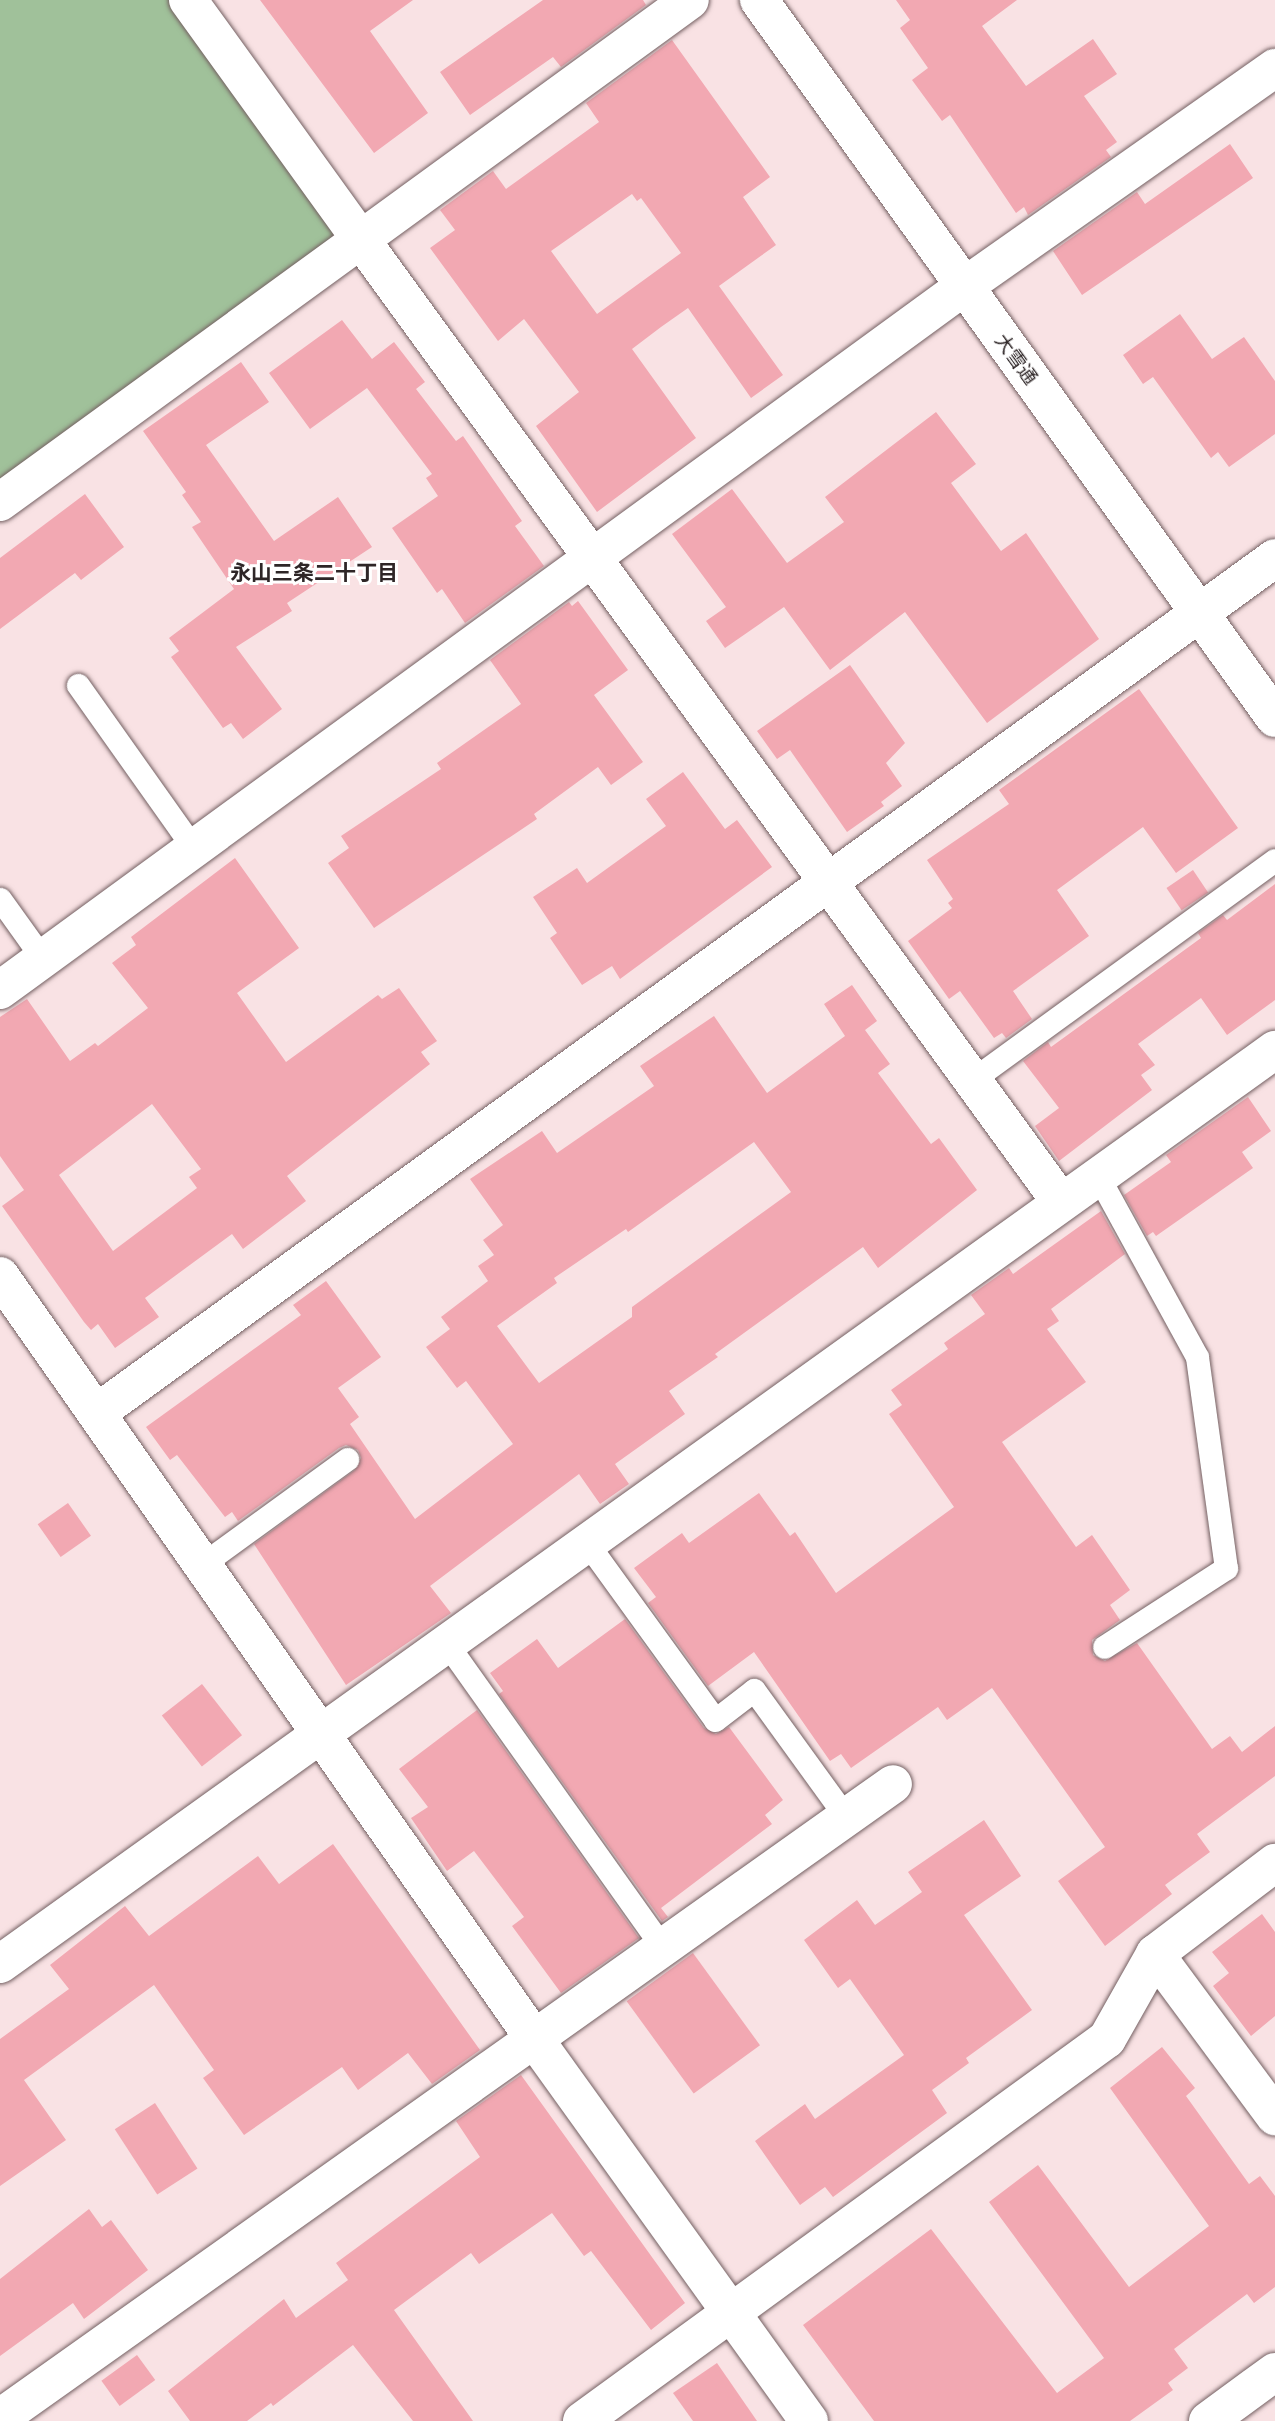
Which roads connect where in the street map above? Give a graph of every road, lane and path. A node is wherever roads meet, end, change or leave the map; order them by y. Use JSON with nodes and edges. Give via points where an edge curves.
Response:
{"nodes":[{"id":1,"x":188,"y":0,"type":"edge"},
{"id":2,"x":690,"y":0,"type":"edge"},
{"id":3,"x":759,"y":0,"type":"edge"},
{"id":4,"x":1275,"y":68,"type":"edge"},
{"id":5,"x":359,"y":237,"type":"junction"},
{"id":6,"x":962,"y":288,"type":"junction"},
{"id":7,"x":0,"y":502,"type":"edge"},
{"id":8,"x":1275,"y":558,"type":"edge"},
{"id":9,"x":593,"y":560,"type":"junction"},
{"id":10,"x":1201,"y":611,"type":"junction"},
{"id":11,"x":78,"y":685,"type":"dead end"},
{"id":12,"x":1275,"y":718,"type":"edge"},
{"id":13,"x":194,"y":849,"type":"junction"},
{"id":14,"x":1275,"y":860,"type":"edge"},
{"id":15,"x":828,"y":884,"type":"junction"},
{"id":16,"x":0,"y":899,"type":"edge"},
{"id":17,"x":43,"y":958,"type":"junction"},
{"id":18,"x":0,"y":990,"type":"edge"},
{"id":19,"x":1275,"y":1050,"type":"edge"},
{"id":20,"x":972,"y":1080,"type":"junction"},
{"id":21,"x":1098,"y":1176,"type":"junction"},
{"id":22,"x":1061,"y":1202,"type":"junction"},
{"id":23,"x":0,"y":1276,"type":"edge"},
{"id":24,"x":98,"y":1412,"type":"junction"},
{"id":25,"x":347,"y":1459,"type":"dead end"},
{"id":26,"x":587,"y":1543,"type":"junction"},
{"id":27,"x":204,"y":1563,"type":"junction"},
{"id":28,"x":446,"y":1644,"type":"junction"},
{"id":29,"x":1104,"y":1647,"type":"dead end"},
{"id":30,"x":323,"y":1732,"type":"junction"},
{"id":31,"x":893,"y":1784,"type":"dead end"},
{"id":32,"x":846,"y":1818,"type":"junction"},
{"id":33,"x":1275,"y":1863,"type":"edge"},
{"id":34,"x":662,"y":1946,"type":"junction"},
{"id":35,"x":1155,"y":1954,"type":"junction"},
{"id":36,"x":0,"y":1964,"type":"edge"},
{"id":37,"x":533,"y":2037,"type":"junction"},
{"id":38,"x":1275,"y":2116,"type":"edge"},
{"id":39,"x":732,"y":2313,"type":"junction"},
{"id":40,"x":1275,"y":2372,"type":"edge"},
{"id":41,"x":0,"y":2418,"type":"edge"},
{"id":42,"x":582,"y":2421,"type":"edge"},
{"id":43,"x":809,"y":2421,"type":"edge"},
{"id":44,"x":1208,"y":2421,"type":"edge"}],
"edges":[{"from":1,"to":5,"type":"main road"},
{"from":2,"to":5,"type":"main road"},
{"from":3,"to":6,"type":"main road","name":"大雪通"},
{"from":4,"to":6,"type":"main road"},
{"from":5,"to":7,"type":"main road"},
{"from":5,"to":9,"type":"main road"},
{"from":6,"to":9,"type":"main road"},
{"from":6,"to":10,"type":"main road","name":"大雪通"},
{"from":8,"to":10,"type":"main road"},
{"from":9,"to":13,"type":"main road"},
{"from":9,"to":15,"type":"main road"},
{"from":10,"to":12,"type":"main road","name":"大雪通"},
{"from":10,"to":15,"type":"main road"},
{"from":11,"to":13,"type":"lane"},
{"from":13,"to":17,"type":"main road"},
{"from":14,"to":20,"type":"lane"},
{"from":15,"to":20,"type":"main road"},
{"from":15,"to":24,"type":"main road"},
{"from":16,"to":17,"type":"lane"},
{"from":17,"to":18,"type":"main road"},
{"from":19,"to":21,"type":"main road"},
{"from":20,"to":22,"type":"main road"},
{"from":21,"to":22,"type":"main road"},
{"from":21,"to":29,"type":"lane","via":[[1197,1357],[1226,1567]]},
{"from":22,"to":26,"type":"main road"},
{"from":23,"to":24,"type":"main road"},
{"from":24,"to":27,"type":"main road"},
{"from":25,"to":27,"type":"lane"},
{"from":26,"to":28,"type":"main road"},
{"from":26,"to":32,"type":"lane","via":[[715,1720],[754,1690]]},
{"from":27,"to":30,"type":"main road"},
{"from":28,"to":30,"type":"main road"},
{"from":28,"to":34,"type":"lane"},
{"from":30,"to":36,"type":"main road"},
{"from":30,"to":37,"type":"main road"},
{"from":31,"to":32,"type":"main road"},
{"from":32,"to":34,"type":"main road"},
{"from":33,"to":35,"type":"main road"},
{"from":34,"to":37,"type":"main road"},
{"from":35,"to":38,"type":"main road"},
{"from":35,"to":39,"type":"main road","via":[[1107,2039]]},
{"from":37,"to":39,"type":"main road"},
{"from":37,"to":41,"type":"main road"},
{"from":39,"to":42,"type":"main road"},
{"from":39,"to":43,"type":"main road"},
{"from":40,"to":44,"type":"main road"}]}
